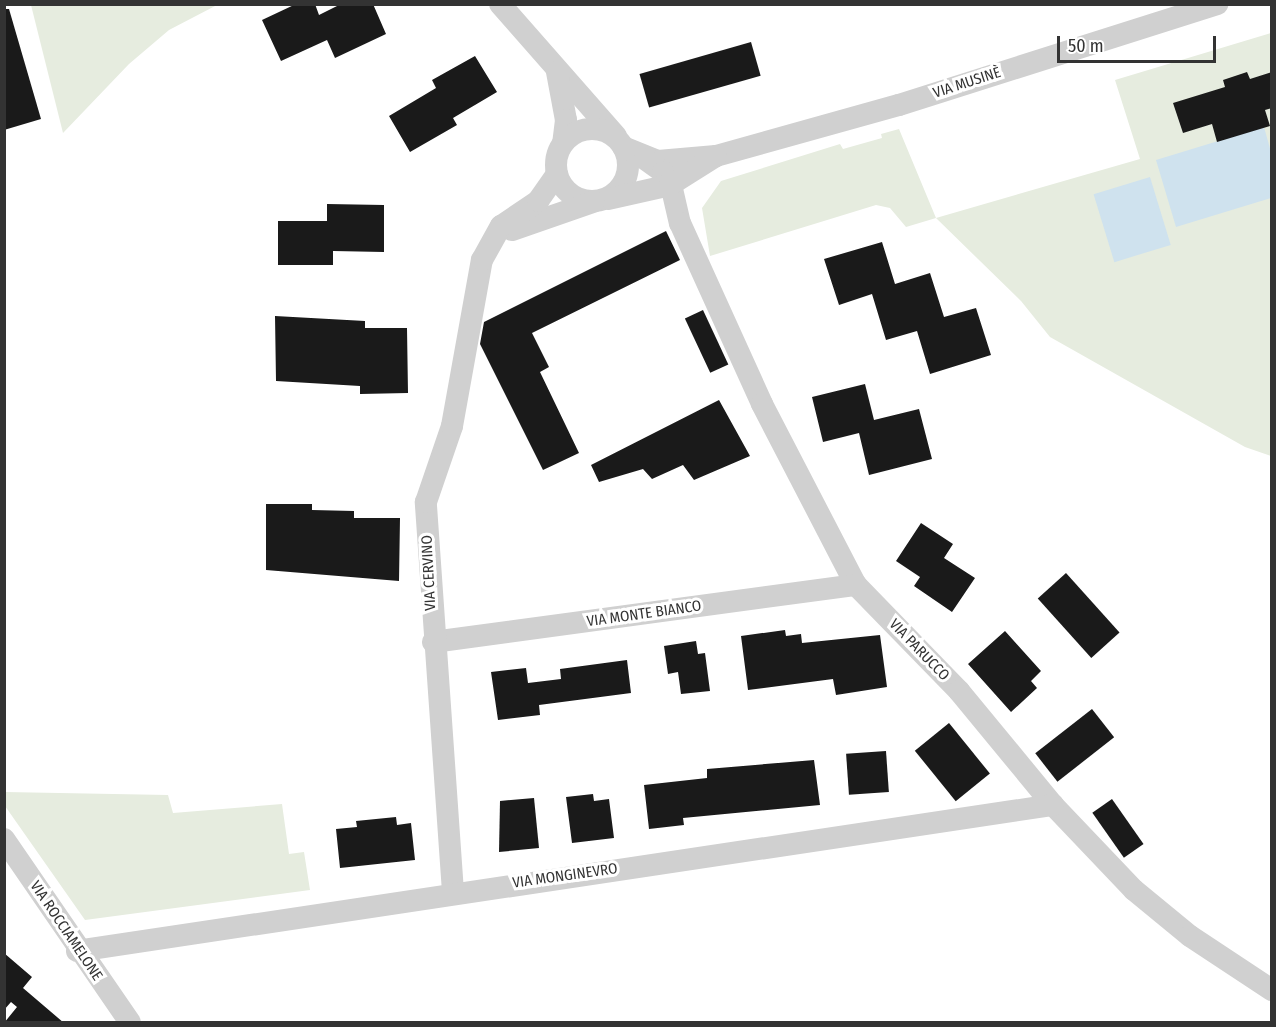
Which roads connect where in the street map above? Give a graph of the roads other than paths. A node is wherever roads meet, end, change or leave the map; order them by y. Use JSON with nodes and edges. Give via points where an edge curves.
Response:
{"nodes":[{"id":1,"x":500,"y":4,"type":"edge"},
{"id":2,"x":1217,"y":4,"type":"edge"},
{"id":3,"x":557,"y":72,"type":"junction"},
{"id":4,"x":563,"y":143,"type":"junction"},
{"id":5,"x":621,"y":143,"type":"junction"},
{"id":6,"x":716,"y":156,"type":"junction"},
{"id":7,"x":645,"y":159,"type":"junction"},
{"id":8,"x":557,"y":174,"type":"junction"},
{"id":9,"x":670,"y":185,"type":"junction"},
{"id":10,"x":635,"y":193,"type":"junction"},
{"id":11,"x":599,"y":200,"type":"junction"},
{"id":12,"x":680,"y":223,"type":"junction"},
{"id":13,"x":482,"y":260,"type":"junction"},
{"id":14,"x":855,"y":585,"type":"junction"},
{"id":15,"x":433,"y":642,"type":"junction"},
{"id":16,"x":1053,"y":805,"type":"junction"},
{"id":17,"x":4,"y":839,"type":"edge"},
{"id":18,"x":453,"y":892,"type":"junction"},
{"id":19,"x":77,"y":951,"type":"junction"},
{"id":20,"x":1272,"y":990,"type":"edge"},
{"id":21,"x":130,"y":1023,"type":"edge"}],
"edges":[{"from":1,"to":3,"type":"street"},
{"from":2,"to":6,"type":"street","name":"VIA MUSINÈ","via":[[899,105]]},
{"from":3,"to":4,"type":"street","via":[[566,120]]},
{"from":3,"to":5,"type":"street","via":[[580,90]]},
{"from":4,"to":5,"type":"street","via":[[585,129],[597,129]]},
{"from":4,"to":8,"type":"street","via":[[557,154]]},
{"from":5,"to":7,"type":"street"},
{"from":5,"to":11,"type":"street","via":[[628,174]]},
{"from":6,"to":7,"type":"street"},
{"from":6,"to":9,"type":"street","name":"VIA CERVINO"},
{"from":6,"to":12,"type":"street"},
{"from":7,"to":9,"type":"street","via":[[663,172]]},
{"from":8,"to":11,"type":"street","via":[[574,197]]},
{"from":8,"to":13,"type":"street","name":"VIA CERVINO","via":[[538,201],[501,226]]},
{"from":9,"to":10,"type":"street","name":"VIA CERVINO"},
{"from":9,"to":12,"type":"street","name":"VIA PARUCCO"},
{"from":10,"to":11,"type":"street","name":"VIA CERVINO"},
{"from":10,"to":12,"type":"street","via":[[660,205]]},
{"from":11,"to":13,"type":"street","name":"VIA CERVINO","via":[[515,228],[499,237]]},
{"from":12,"to":14,"type":"street","name":"VIA PARUCCO","via":[[762,404]]},
{"from":13,"to":15,"type":"street","name":"VIA CERVINO","via":[[452,426],[426,502]]},
{"from":14,"to":15,"type":"street","name":"VIA MONTE BIANCO"},
{"from":14,"to":16,"type":"street","name":"VIA PARUCCO","via":[[959,691]]},
{"from":15,"to":18,"type":"street","name":"VIA CERVINO","via":[[441,686]]},
{"from":16,"to":18,"type":"street","name":"VIA MONGINEVRO"},
{"from":16,"to":20,"type":"street","name":"VIA PARUCCO","via":[[1134,890],[1190,936]]},
{"from":17,"to":19,"type":"street","name":"VIA ROCCIAMELONE"},
{"from":18,"to":19,"type":"street","name":"VIA MONGINEVRO"},
{"from":19,"to":21,"type":"street","name":"VIA ROCCIAMELONE"}]}
